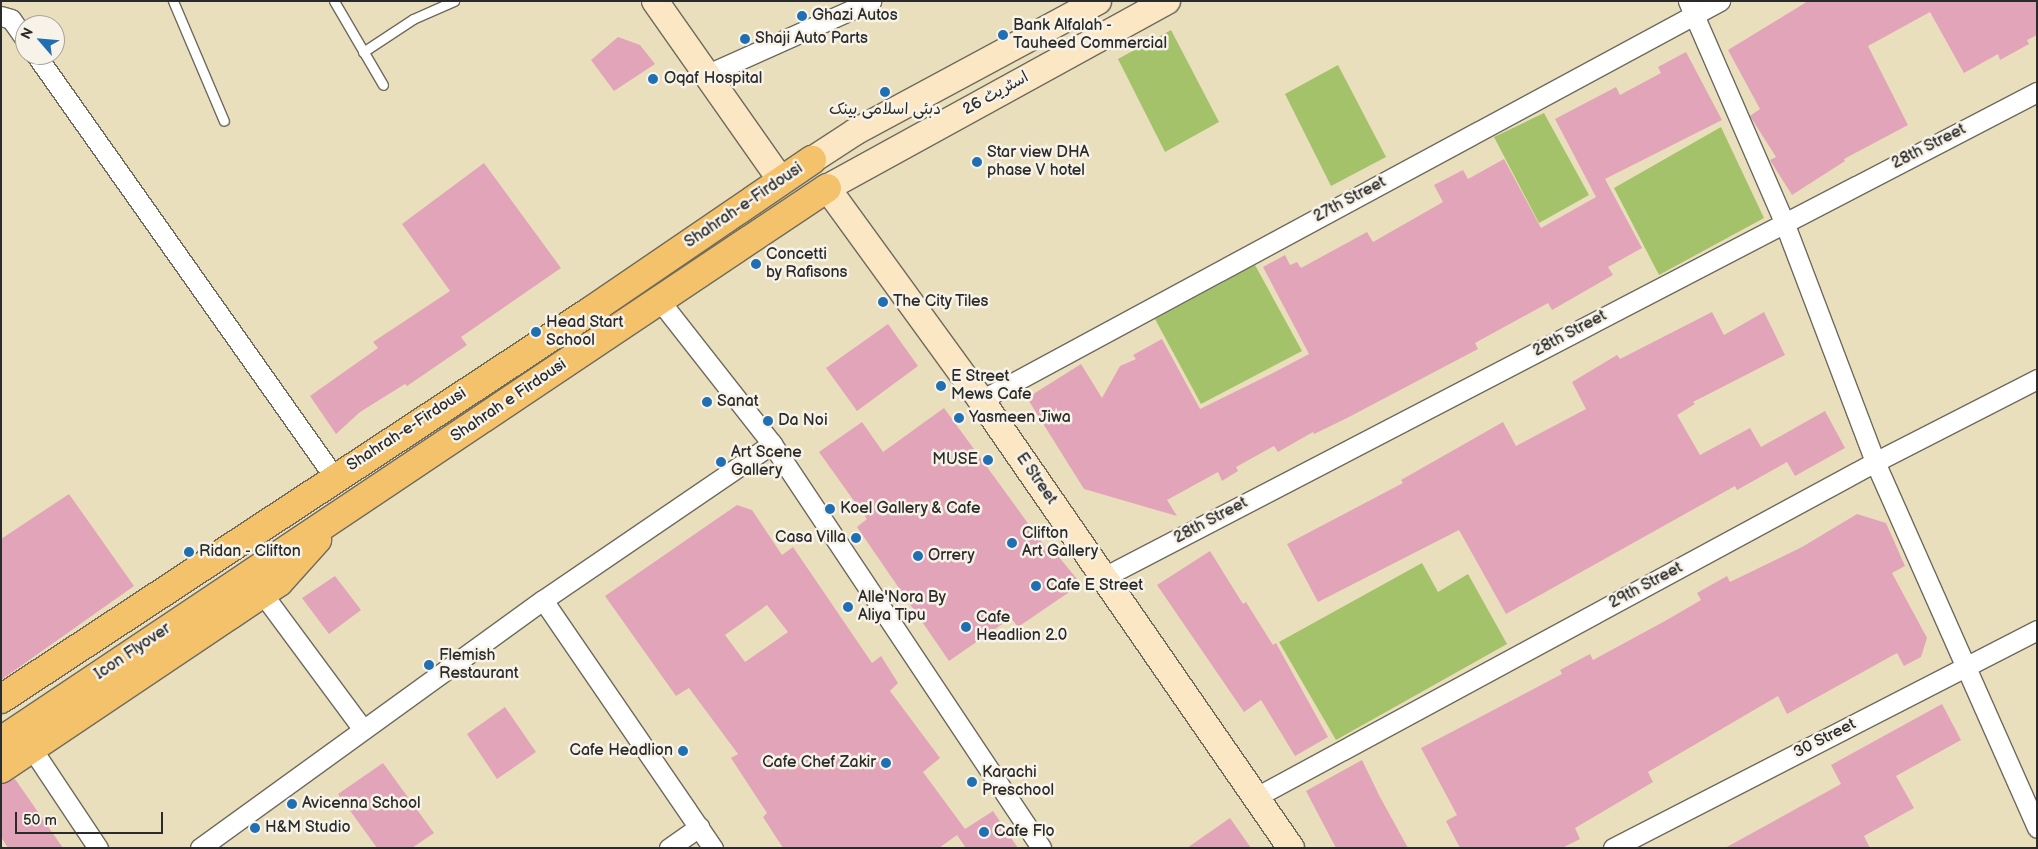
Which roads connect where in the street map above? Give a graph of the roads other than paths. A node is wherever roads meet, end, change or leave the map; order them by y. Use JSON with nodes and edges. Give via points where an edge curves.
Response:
{"nodes":[{"id":1,"x":173,"y":1,"type":"edge"},
{"id":2,"x":334,"y":1,"type":"edge"},
{"id":3,"x":454,"y":1,"type":"edge"},
{"id":4,"x":655,"y":1,"type":"edge"},
{"id":5,"x":871,"y":1,"type":"edge"},
{"id":6,"x":1098,"y":1,"type":"edge"},
{"id":7,"x":1166,"y":1,"type":"edge"},
{"id":8,"x":1720,"y":1,"type":"edge"},
{"id":9,"x":1691,"y":8,"type":"edge"},
{"id":10,"x":1,"y":16,"type":"edge"},
{"id":11,"x":15,"y":25,"type":"edge"},
{"id":12,"x":363,"y":52,"type":"junction"},
{"id":13,"x":43,"y":65,"type":"edge"},
{"id":14,"x":708,"y":74,"type":"junction"},
{"id":15,"x":383,"y":85,"type":"dead end"},
{"id":16,"x":2037,"y":92,"type":"edge"},
{"id":17,"x":224,"y":121,"type":"dead end"},
{"id":18,"x":812,"y":160,"type":"joint"},
{"id":19,"x":781,"y":180,"type":"junction"},
{"id":20,"x":827,"y":188,"type":"junction"},
{"id":21,"x":1784,"y":222,"type":"junction"},
{"id":22,"x":660,"y":301,"type":"junction"},
{"id":23,"x":2037,"y":379,"type":"edge"},
{"id":24,"x":981,"y":400,"type":"junction"},
{"id":25,"x":772,"y":444,"type":"junction"},
{"id":26,"x":1875,"y":462,"type":"junction"},
{"id":27,"x":335,"y":478,"type":"junction"},
{"id":28,"x":331,"y":520,"type":"junction"},
{"id":29,"x":265,"y":563,"type":"joint"},
{"id":30,"x":1104,"y":577,"type":"junction"},
{"id":31,"x":262,"y":593,"type":"junction"},
{"id":32,"x":543,"y":600,"type":"junction"},
{"id":33,"x":2037,"y":630,"type":"edge"},
{"id":34,"x":1967,"y":666,"type":"junction"},
{"id":35,"x":1,"y":700,"type":"edge"},
{"id":36,"x":362,"y":728,"type":"junction"},
{"id":37,"x":1,"y":741,"type":"edge"},
{"id":38,"x":32,"y":749,"type":"junction"},
{"id":39,"x":1,"y":769,"type":"edge"},
{"id":40,"x":1256,"y":797,"type":"junction"},
{"id":41,"x":699,"y":827,"type":"junction"},
{"id":42,"x":2037,"y":828,"type":"edge"},
{"id":43,"x":98,"y":848,"type":"edge"},
{"id":44,"x":200,"y":848,"type":"edge"},
{"id":45,"x":669,"y":848,"type":"edge"},
{"id":46,"x":713,"y":848,"type":"edge"},
{"id":47,"x":1041,"y":848,"type":"edge"},
{"id":48,"x":1291,"y":848,"type":"edge"},
{"id":49,"x":1613,"y":848,"type":"edge"}],
"edges":[{"from":1,"to":17,"type":"lane"},
{"from":2,"to":12,"type":"lane"},
{"from":3,"to":12,"type":"lane","via":[[413,19]]},
{"from":4,"to":14,"type":"main road"},
{"from":5,"to":14,"type":"street"},
{"from":6,"to":18,"type":"main road","name":"اسٹریٹ 26","via":[[855,132]]},
{"from":7,"to":20,"type":"main road","name":"اسٹریٹ 26"},
{"from":8,"to":9,"type":"street","name":"27th Street"},
{"from":9,"to":21,"type":"street"},
{"from":9,"to":24,"type":"street","name":"27th Street"},
{"from":10,"to":11,"type":"street"},
{"from":12,"to":15,"type":"lane"},
{"from":13,"to":27,"type":"street"},
{"from":14,"to":19,"type":"main road"},
{"from":16,"to":21,"type":"street","name":"28th Street"},
{"from":18,"to":19,"type":"main road","name":"Shahrah-e-Firdousi"},
{"from":19,"to":27,"type":"main road","name":"Shahrah-e-Firdousi","via":[[589,312]]},
{"from":20,"to":22,"type":"main road","name":"Shahrah e Firdousi"},
{"from":20,"to":24,"type":"main road","name":"E Street"},
{"from":21,"to":26,"type":"street"},
{"from":21,"to":30,"type":"street","name":"28th Street"},
{"from":22,"to":25,"type":"street"},
{"from":22,"to":28,"type":"main road","name":"Shahrah e Firdousi"},
{"from":23,"to":26,"type":"street","name":"29th Street"},
{"from":24,"to":30,"type":"main road","name":"E Street"},
{"from":25,"to":32,"type":"street"},
{"from":25,"to":47,"type":"street"},
{"from":26,"to":34,"type":"street"},
{"from":26,"to":40,"type":"street","name":"29th Street"},
{"from":27,"to":35,"type":"main road","name":"Shahrah-e-Firdousi"},
{"from":28,"to":29,"type":"main road","name":"Shahrah e Firdousi"},
{"from":28,"to":31,"type":"main road","via":[[307,554]]},
{"from":29,"to":37,"type":"main road","name":"Icon Flyover"},
{"from":30,"to":40,"type":"main road","name":"E Street"},
{"from":31,"to":36,"type":"street"},
{"from":31,"to":38,"type":"main road"},
{"from":32,"to":36,"type":"street"},
{"from":32,"to":41,"type":"street"},
{"from":33,"to":34,"type":"street","name":"30 Street"},
{"from":34,"to":42,"type":"street"},
{"from":34,"to":49,"type":"street","name":"30 Street"},
{"from":36,"to":44,"type":"street"},
{"from":38,"to":39,"type":"main road"},
{"from":38,"to":43,"type":"street"},
{"from":40,"to":48,"type":"main road","name":"E Street"},
{"from":41,"to":45,"type":"street"},
{"from":41,"to":46,"type":"street"}]}
